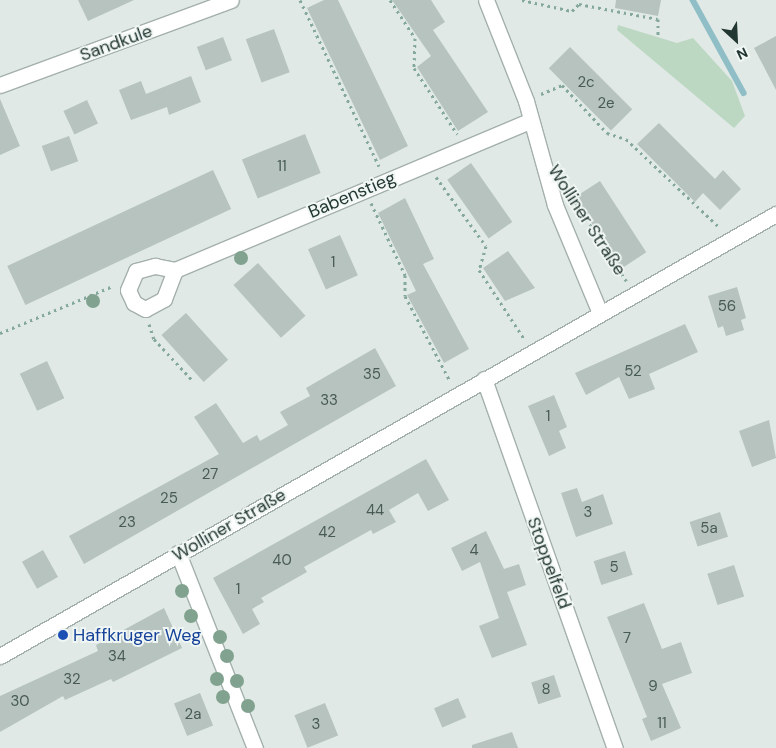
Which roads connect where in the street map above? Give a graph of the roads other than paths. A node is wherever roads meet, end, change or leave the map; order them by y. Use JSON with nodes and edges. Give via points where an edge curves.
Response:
{"nodes":[{"id":1,"x":232,"y":0,"type":"edge"},
{"id":2,"x":486,"y":0,"type":"edge"},
{"id":3,"x":0,"y":85,"type":"edge"},
{"id":4,"x":529,"y":121,"type":"junction"},
{"id":5,"x":776,"y":214,"type":"edge"},
{"id":6,"x":175,"y":270,"type":"junction"},
{"id":7,"x":600,"y":313,"type":"junction"},
{"id":8,"x":484,"y":379,"type":"junction"},
{"id":9,"x":178,"y":553,"type":"junction"},
{"id":10,"x":0,"y":656,"type":"edge"},
{"id":11,"x":255,"y":748,"type":"edge"},
{"id":12,"x":615,"y":748,"type":"edge"}],
"edges":[{"from":1,"to":3,"type":"street","name":"Sandkule"},
{"from":2,"to":4,"type":"street","via":[[526,100]]},
{"from":4,"to":6,"type":"street","name":"Babenstieg"},
{"from":4,"to":7,"type":"street","via":[[554,205]]},
{"from":5,"to":7,"type":"street","name":"Wolliner Straße"},
{"from":6,"to":6,"type":"street","name":"Babenstieg","via":[[164,299],[145,309],[134,303],[128,283],[136,271],[155,266]]},
{"from":7,"to":8,"type":"street","name":"Wolliner Straße"},
{"from":8,"to":9,"type":"street","name":"Wolliner Straße"},
{"from":8,"to":12,"type":"street","name":"Stoppelfeld"},
{"from":9,"to":10,"type":"street","name":"Wolliner Straße"},
{"from":9,"to":11,"type":"street"}]}
